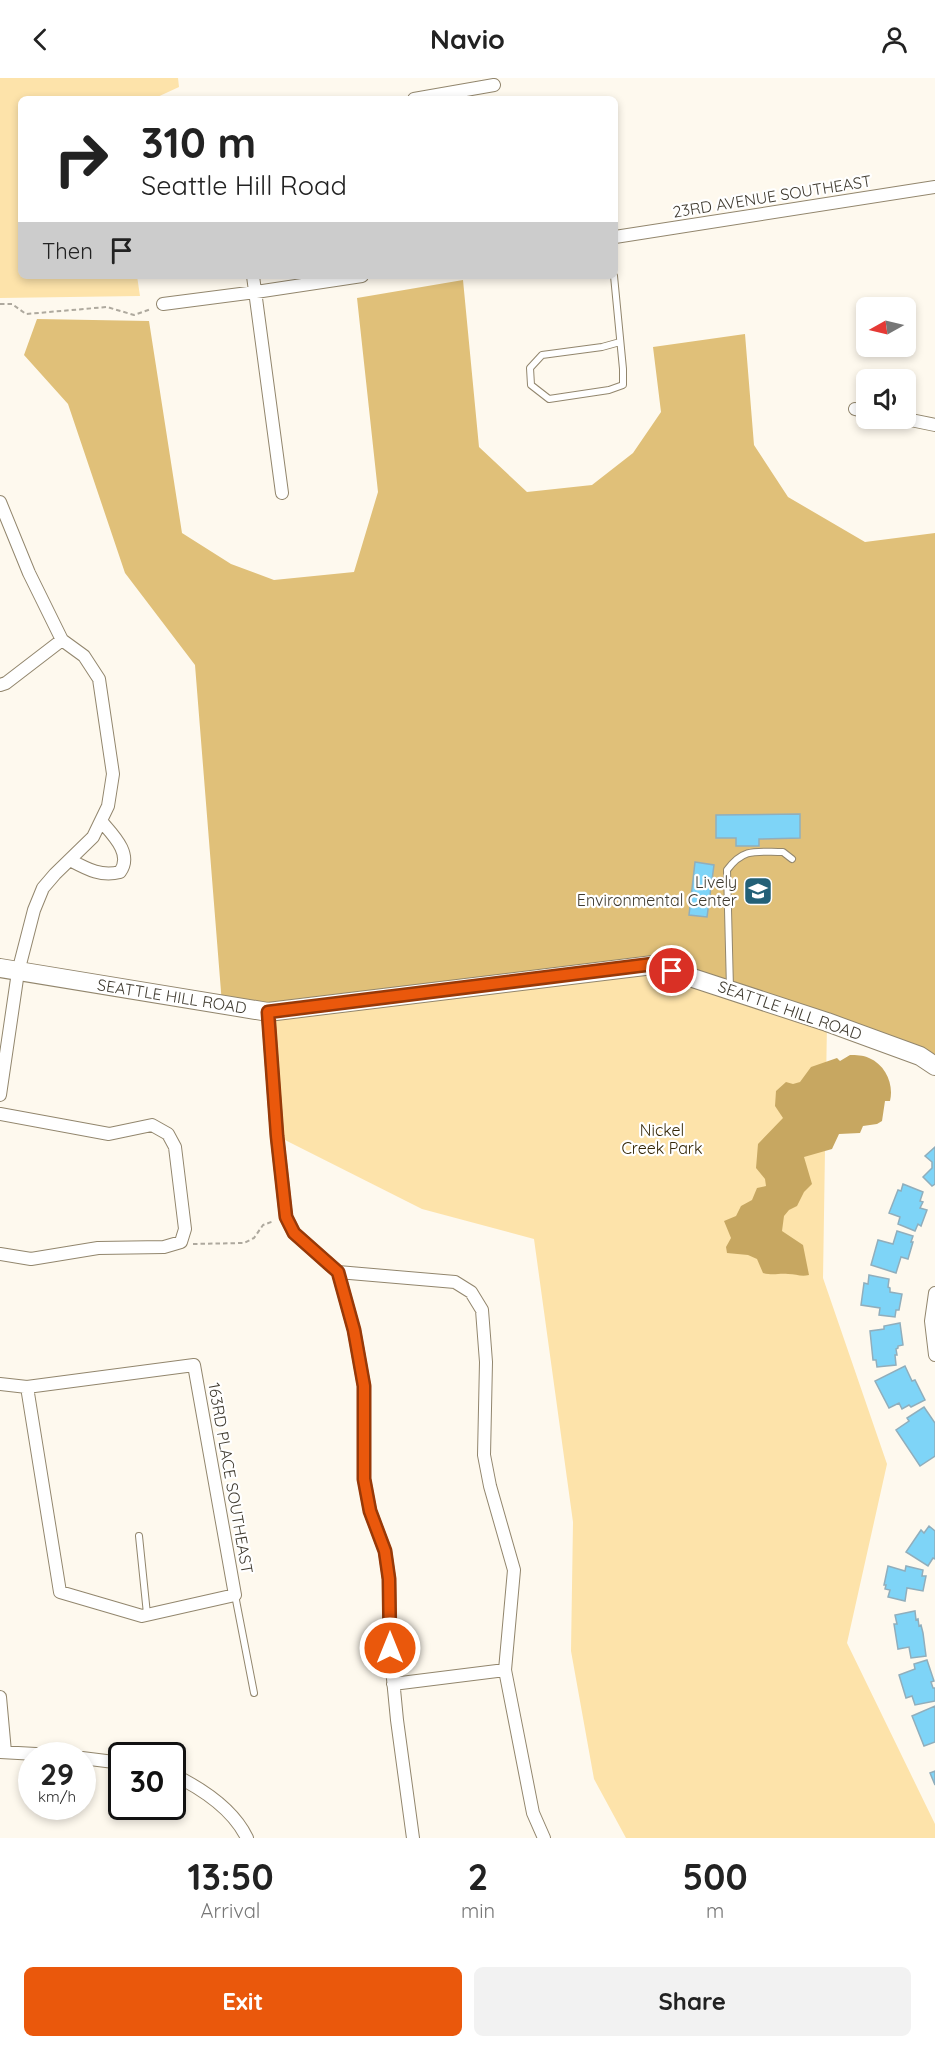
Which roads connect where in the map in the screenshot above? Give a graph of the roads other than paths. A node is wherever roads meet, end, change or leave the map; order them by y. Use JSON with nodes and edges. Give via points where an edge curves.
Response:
{"nodes":[{"id":1,"x":494,"y":82,"type":"edge"},
{"id":2,"x":428,"y":96,"type":"edge"},
{"id":3,"x":935,"y":187,"type":"edge"},
{"id":4,"x":618,"y":237,"type":"edge"},
{"id":5,"x":254,"y":279,"type":"edge"},
{"id":6,"x":342,"y":279,"type":"edge"},
{"id":7,"x":614,"y":279,"type":"edge"},
{"id":8,"x":256,"y":292,"type":"junction"},
{"id":9,"x":165,"y":303,"type":"road end"},
{"id":10,"x":620,"y":342,"type":"junction"},
{"id":11,"x":916,"y":421,"type":"edge"},
{"id":12,"x":935,"y":425,"type":"edge"},
{"id":13,"x":282,"y":493,"type":"dead end"},
{"id":14,"x":0,"y":502,"type":"edge"},
{"id":15,"x":62,"y":640,"type":"junction"},
{"id":16,"x":0,"y":685,"type":"edge"},
{"id":17,"x":101,"y":821,"type":"junction"},
{"id":18,"x":792,"y":859,"type":"dead end"},
{"id":19,"x":70,"y":860,"type":"junction"},
{"id":20,"x":9,"y":970,"type":"edge"},
{"id":21,"x":730,"y":990,"type":"junction"},
{"id":22,"x":268,"y":1012,"type":"junction"},
{"id":23,"x":3,"y":1056,"type":"edge"},
{"id":24,"x":935,"y":1066,"type":"edge"},
{"id":25,"x":0,"y":1095,"type":"edge"},
{"id":26,"x":0,"y":1114,"type":"edge"},
{"id":27,"x":0,"y":1254,"type":"edge"},
{"id":28,"x":338,"y":1272,"type":"junction"},
{"id":29,"x":935,"y":1293,"type":"edge"},
{"id":30,"x":935,"y":1355,"type":"edge"},
{"id":31,"x":0,"y":1384,"type":"edge"},
{"id":32,"x":27,"y":1386,"type":"junction"},
{"id":33,"x":139,"y":1536,"type":"dead end"},
{"id":34,"x":235,"y":1595,"type":"junction"},
{"id":35,"x":147,"y":1614,"type":"junction"},
{"id":36,"x":505,"y":1670,"type":"junction"},
{"id":37,"x":393,"y":1684,"type":"junction"},
{"id":38,"x":255,"y":1693,"type":"dead end"},
{"id":39,"x":0,"y":1697,"type":"edge"},
{"id":40,"x":2,"y":1752,"type":"edge"},
{"id":41,"x":18,"y":1753,"type":"edge"},
{"id":42,"x":186,"y":1780,"type":"edge"},
{"id":43,"x":247,"y":1838,"type":"edge"},
{"id":44,"x":413,"y":1838,"type":"edge"},
{"id":45,"x":544,"y":1838,"type":"edge"}],
"edges":[{"from":1,"to":2,"type":"street"},
{"from":3,"to":4,"type":"street","name":"23RD AVENUE SOUTHEAST"},
{"from":5,"to":8,"type":"street"},
{"from":6,"to":8,"type":"street"},
{"from":7,"to":10,"type":"lane"},
{"from":8,"to":9,"type":"street"},
{"from":8,"to":13,"type":"street"},
{"from":10,"to":10,"type":"lane","via":[[542,355],[530,368],[531,385],[549,399],[623,385]]},
{"from":11,"to":12,"type":"street"},
{"from":14,"to":15,"type":"street"},
{"from":15,"to":16,"type":"street"},
{"from":15,"to":17,"type":"street","via":[[84,656],[99,679],[113,774],[108,806]]},
{"from":17,"to":19,"type":"street","via":[[93,837]]},
{"from":17,"to":19,"type":"street","via":[[122,849],[124,867],[120,872],[101,873]]},
{"from":18,"to":21,"type":"lane","via":[[783,852],[747,852],[727,870]]},
{"from":19,"to":20,"type":"street","via":[[43,888]]},
{"from":20,"to":22,"type":"street","name":"SEATTLE HILL ROAD"},
{"from":20,"to":23,"type":"street"},
{"from":21,"to":22,"type":"street","name":"SEATTLE HILL ROAD","via":[[653,964]]},
{"from":21,"to":24,"type":"street","name":"SEATTLE HILL ROAD","via":[[920,1056]]},
{"from":22,"to":28,"type":"street","via":[[286,1217],[294,1233]]},
{"from":23,"to":25,"type":"street"},
{"from":26,"to":27,"type":"street","via":[[109,1134],[152,1125],[168,1134],[175,1148],[184,1229],[181,1242],[164,1247],[98,1248],[31,1258]]},
{"from":28,"to":36,"type":"street","via":[[455,1282],[471,1292],[482,1310],[486,1362],[484,1455],[514,1570]]},
{"from":28,"to":37,"type":"street","via":[[364,1386],[364,1479],[389,1579]]},
{"from":29,"to":30,"type":"street","via":[[931,1321]]},
{"from":31,"to":32,"type":"street"},
{"from":32,"to":34,"type":"street","name":"163RD PLACE SOUTHEAST","via":[[194,1365]]},
{"from":32,"to":35,"type":"street","via":[[60,1592],[142,1616]]},
{"from":33,"to":35,"type":"lane"},
{"from":34,"to":35,"type":"street"},
{"from":34,"to":38,"type":"lane"},
{"from":36,"to":37,"type":"street"},
{"from":36,"to":45,"type":"street","via":[[533,1813]]},
{"from":37,"to":44,"type":"street"},
{"from":39,"to":40,"type":"street"},
{"from":40,"to":41,"type":"street"},
{"from":42,"to":43,"type":"street","via":[[220,1805]]}]}
